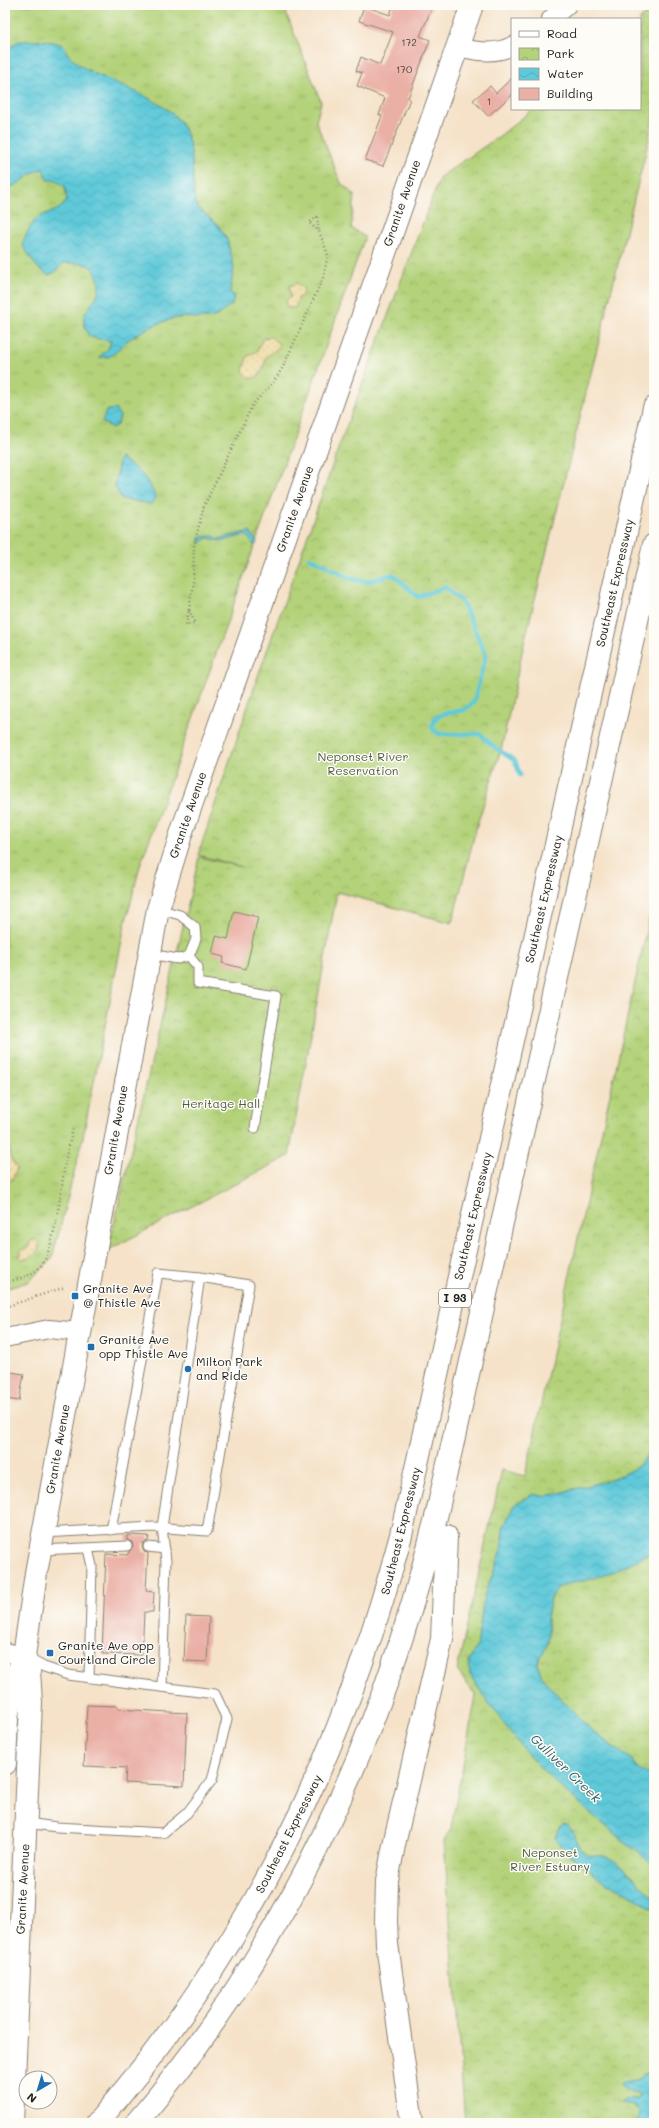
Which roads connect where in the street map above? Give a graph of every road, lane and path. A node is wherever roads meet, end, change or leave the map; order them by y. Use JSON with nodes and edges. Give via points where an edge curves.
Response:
{"nodes":[{"id":1,"x":472,"y":5,"type":"edge"},
{"id":2,"x":567,"y":5,"type":"edge"},
{"id":3,"x":552,"y":18,"type":"edge"},
{"id":4,"x":511,"y":46,"type":"edge"},
{"id":5,"x":457,"y":47,"type":"junction"},
{"id":6,"x":319,"y":231,"type":"junction"},
{"id":7,"x":654,"y":408,"type":"edge"},
{"id":8,"x":654,"y":466,"type":"edge"},
{"id":9,"x":654,"y":545,"type":"edge"},
{"id":10,"x":190,"y":610,"type":"junction"},
{"id":11,"x":654,"y":615,"type":"edge"},
{"id":12,"x":158,"y":909,"type":"junction"},
{"id":13,"x":148,"y":954,"type":"junction"},
{"id":14,"x":189,"y":956,"type":"junction"},
{"id":15,"x":73,"y":1128,"type":"dead end"},
{"id":16,"x":255,"y":1128,"type":"dead end"},
{"id":17,"x":200,"y":1277,"type":"junction"},
{"id":18,"x":5,"y":1282,"type":"edge"},
{"id":19,"x":65,"y":1287,"type":"dead end"},
{"id":20,"x":5,"y":1308,"type":"edge"},
{"id":21,"x":79,"y":1332,"type":"junction"},
{"id":22,"x":5,"y":1338,"type":"edge"},
{"id":23,"x":162,"y":1527,"type":"junction"},
{"id":24,"x":111,"y":1530,"type":"junction"},
{"id":25,"x":446,"y":1536,"type":"junction"},
{"id":26,"x":42,"y":1542,"type":"junction"},
{"id":27,"x":127,"y":1546,"type":"dead end"},
{"id":28,"x":148,"y":1547,"type":"dead end"},
{"id":29,"x":88,"y":1549,"type":"junction"},
{"id":30,"x":166,"y":1549,"type":"junction"},
{"id":31,"x":15,"y":1654,"type":"edge"},
{"id":32,"x":89,"y":1678,"type":"junction"},
{"id":33,"x":162,"y":1687,"type":"junction"},
{"id":34,"x":6,"y":1722,"type":"edge"},
{"id":35,"x":5,"y":1764,"type":"edge"},
{"id":36,"x":26,"y":1823,"type":"junction"},
{"id":37,"x":12,"y":2123,"type":"edge"},
{"id":38,"x":96,"y":2123,"type":"edge"},
{"id":39,"x":114,"y":2123,"type":"edge"},
{"id":40,"x":136,"y":2123,"type":"edge"},
{"id":41,"x":154,"y":2123,"type":"edge"},
{"id":42,"x":412,"y":2123,"type":"edge"}],
"edges":[{"from":1,"to":5,"type":"main road","name":"Granite Avenue"},
{"from":2,"to":3,"type":"street"},
{"from":4,"to":5,"type":"street","via":[[480,52]]},
{"from":5,"to":12,"type":"main road","name":"Granite Avenue","via":[[185,823]]},
{"from":6,"to":6,"type":"path","via":[[309,223],[313,218],[318,219]]},
{"from":6,"to":10,"type":"path","via":[[328,255],[323,278],[283,367],[273,383],[253,404],[204,506],[194,545]]},
{"from":7,"to":38,"type":"main road","name":"Southeast Expressway","number":"I 93","via":[[403,1527],[371,1642],[332,1746],[310,1796],[260,1893],[198,1993],[137,2075]]},
{"from":8,"to":39,"type":"main road","number":"I 93","via":[[416,1530],[383,1646],[344,1751],[271,1900],[213,1994]]},
{"from":9,"to":40,"type":"main road","number":"I 93","via":[[437,1513],[408,1623],[350,1780],[300,1881],[246,1974],[214,2021]]},
{"from":10,"to":10,"type":"path","via":[[187,618],[186,625],[195,623]]},
{"from":11,"to":25,"type":"main road"},
{"from":12,"to":13,"type":"main road","name":"Granite Avenue"},
{"from":12,"to":14,"type":"lane","via":[[180,915],[194,927],[196,939]]},
{"from":13,"to":14,"type":"lane","via":[[178,959]]},
{"from":13,"to":21,"type":"main road","name":"Granite Avenue"},
{"from":14,"to":16,"type":"lane","via":[[198,967],[198,983],[276,996]]},
{"from":15,"to":18,"type":"path","via":[[56,1221],[46,1259],[25,1277]]},
{"from":17,"to":23,"type":"lane"},
{"from":17,"to":23,"type":"lane","via":[[249,1285],[207,1531]]},
{"from":17,"to":24,"type":"lane","via":[[158,1273]]},
{"from":19,"to":20,"type":"path"},
{"from":21,"to":22,"type":"street","via":[[49,1329]]},
{"from":21,"to":26,"type":"main road","name":"Granite Avenue"},
{"from":23,"to":24,"type":"lane"},
{"from":23,"to":30,"type":"lane"},
{"from":24,"to":26,"type":"lane"},
{"from":25,"to":41,"type":"main road","via":[[404,1680],[366,1779],[336,1843],[258,1982],[193,2075]]},
{"from":25,"to":42,"type":"main road","via":[[442,1639],[387,1881],[387,1944]]},
{"from":26,"to":29,"type":"lane"},
{"from":26,"to":31,"type":"main road","name":"Granite Avenue"},
{"from":27,"to":29,"type":"lane"},
{"from":28,"to":30,"type":"lane"},
{"from":29,"to":32,"type":"lane","via":[[92,1566]]},
{"from":30,"to":33,"type":"lane"},
{"from":31,"to":32,"type":"lane","via":[[68,1675]]},
{"from":31,"to":34,"type":"main road","name":"Granite Avenue"},
{"from":31,"to":36,"type":"main road","name":"Granite Avenue","via":[[29,1670],[31,1703]]},
{"from":32,"to":33,"type":"lane"},
{"from":33,"to":36,"type":"lane","via":[[215,1694],[227,1719],[212,1780],[187,1813],[163,1833]]},
{"from":34,"to":35,"type":"main road","name":"Granite Avenue"},
{"from":36,"to":37,"type":"main road","name":"Granite Avenue"}]}
